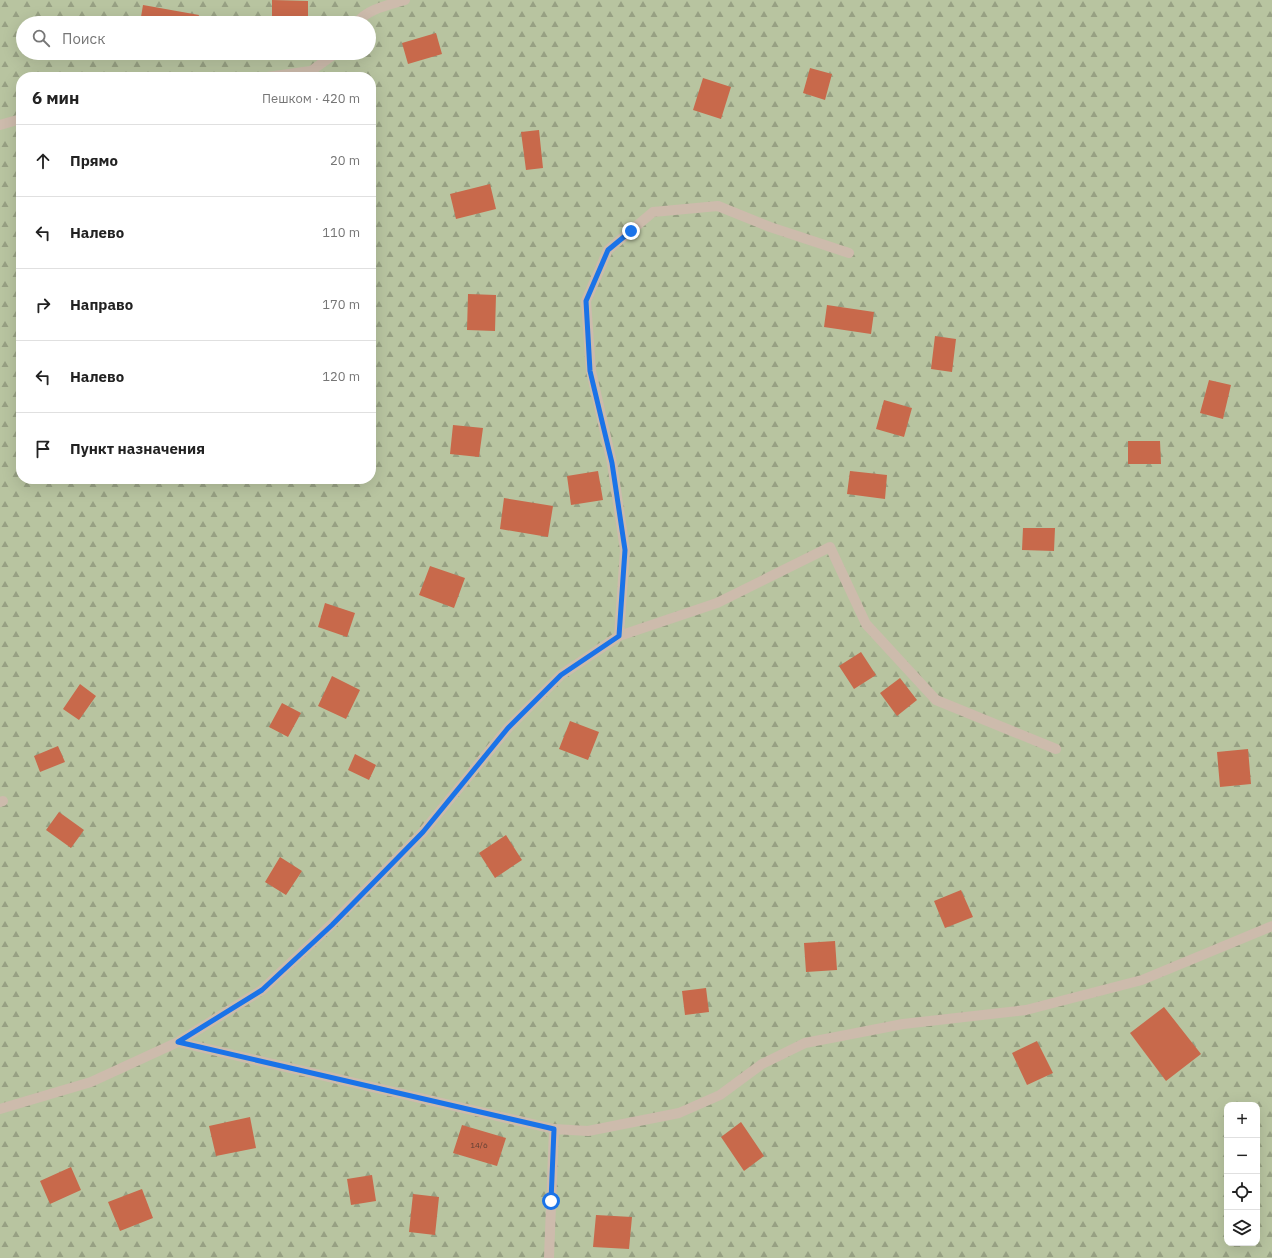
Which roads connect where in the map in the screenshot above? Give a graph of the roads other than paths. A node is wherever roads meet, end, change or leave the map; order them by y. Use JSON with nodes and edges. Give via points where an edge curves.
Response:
{"nodes":[{"id":1,"x":404,"y":0,"type":"edge"},
{"id":2,"x":365,"y":16,"type":"edge"},
{"id":3,"x":326,"y":60,"type":"edge"},
{"id":4,"x":304,"y":72,"type":"edge"},
{"id":5,"x":16,"y":120,"type":"edge"},
{"id":6,"x":0,"y":125,"type":"edge"},
{"id":7,"x":849,"y":253,"type":"dead end"},
{"id":8,"x":619,"y":636,"type":"junction"},
{"id":9,"x":1056,"y":749,"type":"dead end"},
{"id":10,"x":1272,"y":926,"type":"edge"},
{"id":11,"x":178,"y":1042,"type":"junction"},
{"id":12,"x":0,"y":1109,"type":"edge"},
{"id":13,"x":554,"y":1129,"type":"junction"},
{"id":14,"x":549,"y":1258,"type":"edge"}],
"edges":[{"from":1,"to":2,"type":"street","via":[[379,8]]},
{"from":3,"to":4,"type":"street","via":[[311,71]]},
{"from":5,"to":6,"type":"street"},
{"from":7,"to":8,"type":"street","via":[[718,206],[653,212],[608,250],[586,301],[590,371],[612,463],[625,550]]},
{"from":8,"to":9,"type":"street","via":[[717,602],[830,548],[866,624],[936,700]]},
{"from":8,"to":11,"type":"street","via":[[561,675],[508,728],[423,832],[332,925],[262,990]]},
{"from":10,"to":13,"type":"street","via":[[1142,980],[1026,1010],[903,1024],[805,1043],[762,1064],[720,1096],[679,1114],[588,1131]]},
{"from":11,"to":12,"type":"street","via":[[91,1082]]},
{"from":11,"to":13,"type":"street"},
{"from":13,"to":14,"type":"street"}]}
